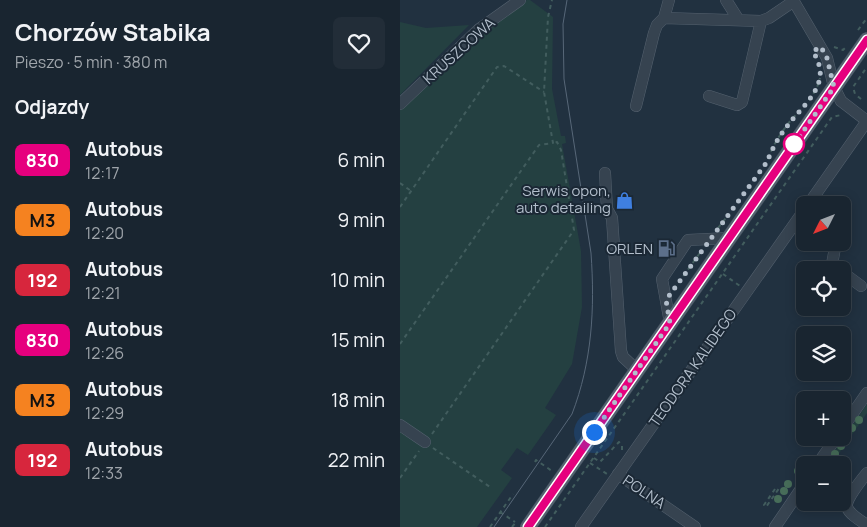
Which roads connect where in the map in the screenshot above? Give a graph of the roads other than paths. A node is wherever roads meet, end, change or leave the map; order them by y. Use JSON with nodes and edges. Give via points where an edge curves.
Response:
{"nodes":[{"id":1,"x":520,"y":0,"type":"edge"},
{"id":2,"x":669,"y":0,"type":"edge"},
{"id":3,"x":726,"y":0,"type":"edge"},
{"id":4,"x":793,"y":1,"type":"edge"},
{"id":5,"x":664,"y":18,"type":"junction"},
{"id":6,"x":738,"y":19,"type":"junction"},
{"id":7,"x":761,"y":21,"type":"junction"},
{"id":8,"x":862,"y":36,"type":"edge"},
{"id":9,"x":834,"y":87,"type":"junction"},
{"id":10,"x":709,"y":96,"type":"dead end"},
{"id":11,"x":400,"y":104,"type":"edge"},
{"id":12,"x":636,"y":106,"type":"dead end"},
{"id":13,"x":867,"y":121,"type":"edge"},
{"id":14,"x":605,"y":173,"type":"dead end"},
{"id":15,"x":814,"y":196,"type":"edge"},
{"id":16,"x":796,"y":231,"type":"edge"},
{"id":17,"x":729,"y":238,"type":"junction"},
{"id":18,"x":851,"y":278,"type":"edge"},
{"id":19,"x":861,"y":286,"type":"dead end"},
{"id":20,"x":670,"y":323,"type":"junction"},
{"id":21,"x":637,"y":370,"type":"junction"},
{"id":22,"x":867,"y":394,"type":"edge"},
{"id":23,"x":851,"y":416,"type":"edge"},
{"id":24,"x":400,"y":425,"type":"edge"},
{"id":25,"x":425,"y":442,"type":"road end"},
{"id":26,"x":867,"y":473,"type":"edge"},
{"id":27,"x":618,"y":474,"type":"junction"},
{"id":28,"x":796,"y":496,"type":"edge"},
{"id":29,"x":865,"y":520,"type":"edge"},
{"id":30,"x":522,"y":525,"type":"edge"},
{"id":31,"x":581,"y":527,"type":"edge"},
{"id":32,"x":696,"y":527,"type":"edge"},
{"id":33,"x":774,"y":527,"type":"edge"}],
"edges":[{"from":1,"to":11,"type":"street","name":"KRUSZCOWA","via":[[478,30]]},
{"from":2,"to":5,"type":"street"},
{"from":3,"to":6,"type":"street"},
{"from":4,"to":7,"type":"street"},
{"from":4,"to":9,"type":"street","via":[[827,58]]},
{"from":5,"to":6,"type":"street"},
{"from":5,"to":12,"type":"street","via":[[654,32]]},
{"from":6,"to":7,"type":"street"},
{"from":7,"to":10,"type":"street","via":[[742,102],[737,104]]},
{"from":8,"to":9,"type":"main road"},
{"from":9,"to":13,"type":"street","via":[[841,102]]},
{"from":9,"to":17,"type":"main road"},
{"from":13,"to":15,"type":"street"},
{"from":14,"to":21,"type":"street","via":[[607,208],[612,218],[621,351]]},
{"from":16,"to":27,"type":"street","name":"TEODORA KALIDEGO"},
{"from":17,"to":20,"type":"main road"},
{"from":17,"to":20,"type":"street","via":[[688,240],[662,279]]},
{"from":18,"to":19,"type":"street"},
{"from":20,"to":21,"type":"main road"},
{"from":21,"to":30,"type":"main road"},
{"from":22,"to":23,"type":"street"},
{"from":24,"to":25,"type":"street"},
{"from":26,"to":29,"type":"street","via":[[847,501],[851,513]]},
{"from":27,"to":31,"type":"street","name":"TEODORA KALIDEGO"},
{"from":27,"to":32,"type":"street","name":"POLNA"},
{"from":28,"to":33,"type":"street"}]}
